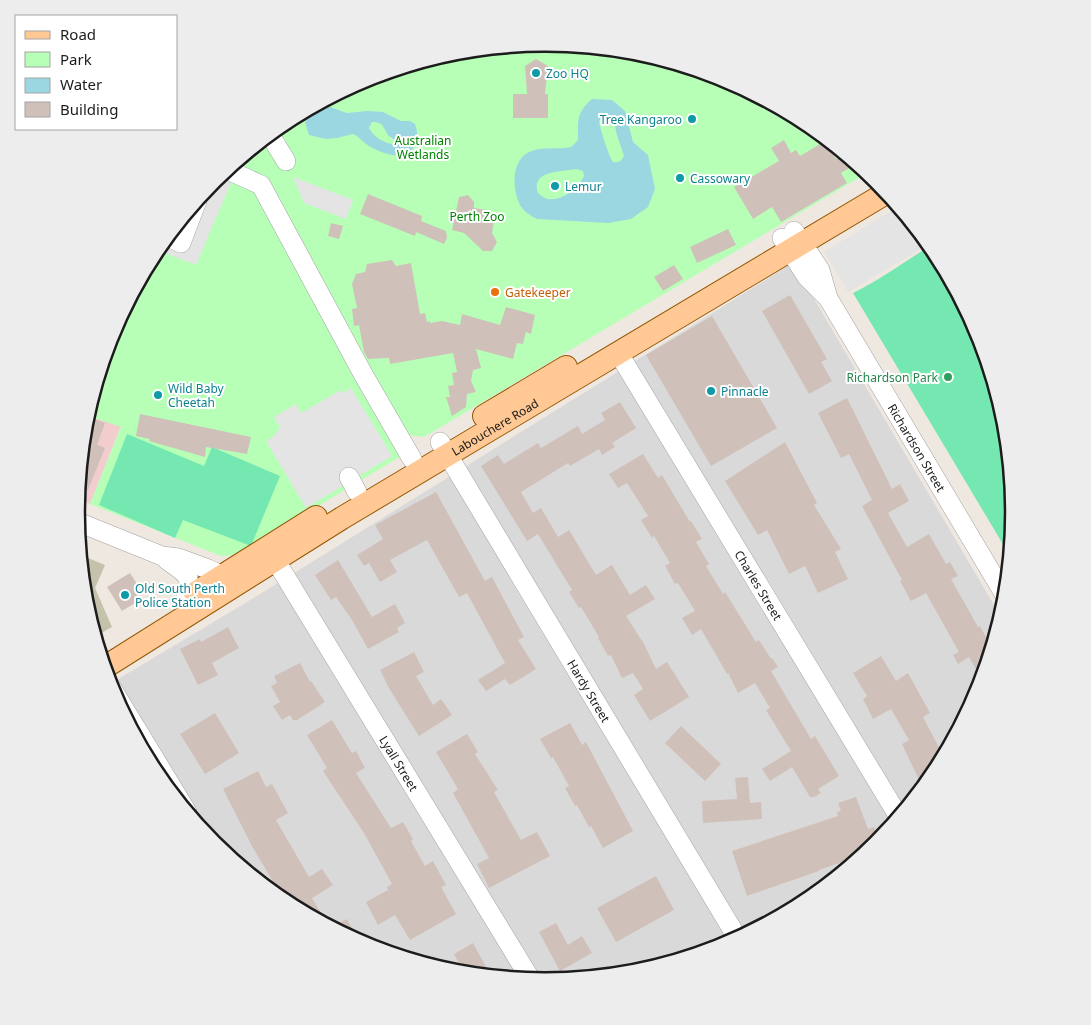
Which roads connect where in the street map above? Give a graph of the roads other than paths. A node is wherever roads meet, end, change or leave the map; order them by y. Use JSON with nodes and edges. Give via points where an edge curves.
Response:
{"nodes":[{"id":1,"x":274,"y":142,"type":"edge"},
{"id":2,"x":286,"y":161,"type":"dead end"},
{"id":3,"x":235,"y":173,"type":"edge"},
{"id":4,"x":870,"y":186,"type":"edge"},
{"id":5,"x":879,"y":196,"type":"edge"},
{"id":6,"x":189,"y":222,"type":"edge"},
{"id":7,"x":175,"y":241,"type":"edge"},
{"id":8,"x":792,"y":241,"type":"junction"},
{"id":9,"x":619,"y":354,"type":"junction"},
{"id":10,"x":444,"y":449,"type":"junction"},
{"id":11,"x":412,"y":459,"type":"junction"},
{"id":12,"x":85,"y":525,"type":"edge"},
{"id":13,"x":271,"y":554,"type":"junction"},
{"id":14,"x":162,"y":556,"type":"junction"},
{"id":15,"x":209,"y":587,"type":"junction"},
{"id":16,"x":1000,"y":587,"type":"edge"},
{"id":17,"x":106,"y":648,"type":"edge"},
{"id":18,"x":111,"y":662,"type":"edge"},
{"id":19,"x":895,"y":811,"type":"edge"},
{"id":20,"x":734,"y":932,"type":"edge"},
{"id":21,"x":526,"y":972,"type":"edge"}],
"edges":[{"from":1,"to":2,"type":"street"},
{"from":3,"to":11,"type":"street","via":[[261,185]]},
{"from":4,"to":8,"type":"main road","name":"Labouchere Road"},
{"from":5,"to":8,"type":"main road","name":"Labouchere Road"},
{"from":6,"to":7,"type":"street","via":[[181,243]]},
{"from":8,"to":9,"type":"main road","name":"Labouchere Road","via":[[742,277]]},
{"from":8,"to":10,"type":"main road","name":"Labouchere Road"},
{"from":8,"to":16,"type":"street","name":"Richardson Street","via":[[820,270],[828,298]]},
{"from":9,"to":10,"type":"main road","name":"Labouchere Road"},
{"from":9,"to":19,"type":"street","name":"Charles Street"},
{"from":10,"to":11,"type":"main road","name":"Labouchere Road"},
{"from":10,"to":13,"type":"main road","name":"Labouchere Road","via":[[342,518]]},
{"from":10,"to":20,"type":"street","name":"Hardy Street"},
{"from":11,"to":13,"type":"main road","name":"Labouchere Road","via":[[353,484]]},
{"from":12,"to":14,"type":"street"},
{"from":13,"to":15,"type":"main road","name":"Labouchere Road"},
{"from":13,"to":21,"type":"street","name":"Lyall Street"},
{"from":14,"to":15,"type":"street"},
{"from":14,"to":15,"type":"street","via":[[178,558]]},
{"from":15,"to":17,"type":"main road","name":"Labouchere Road"},
{"from":15,"to":18,"type":"main road","name":"Labouchere Road"}]}
